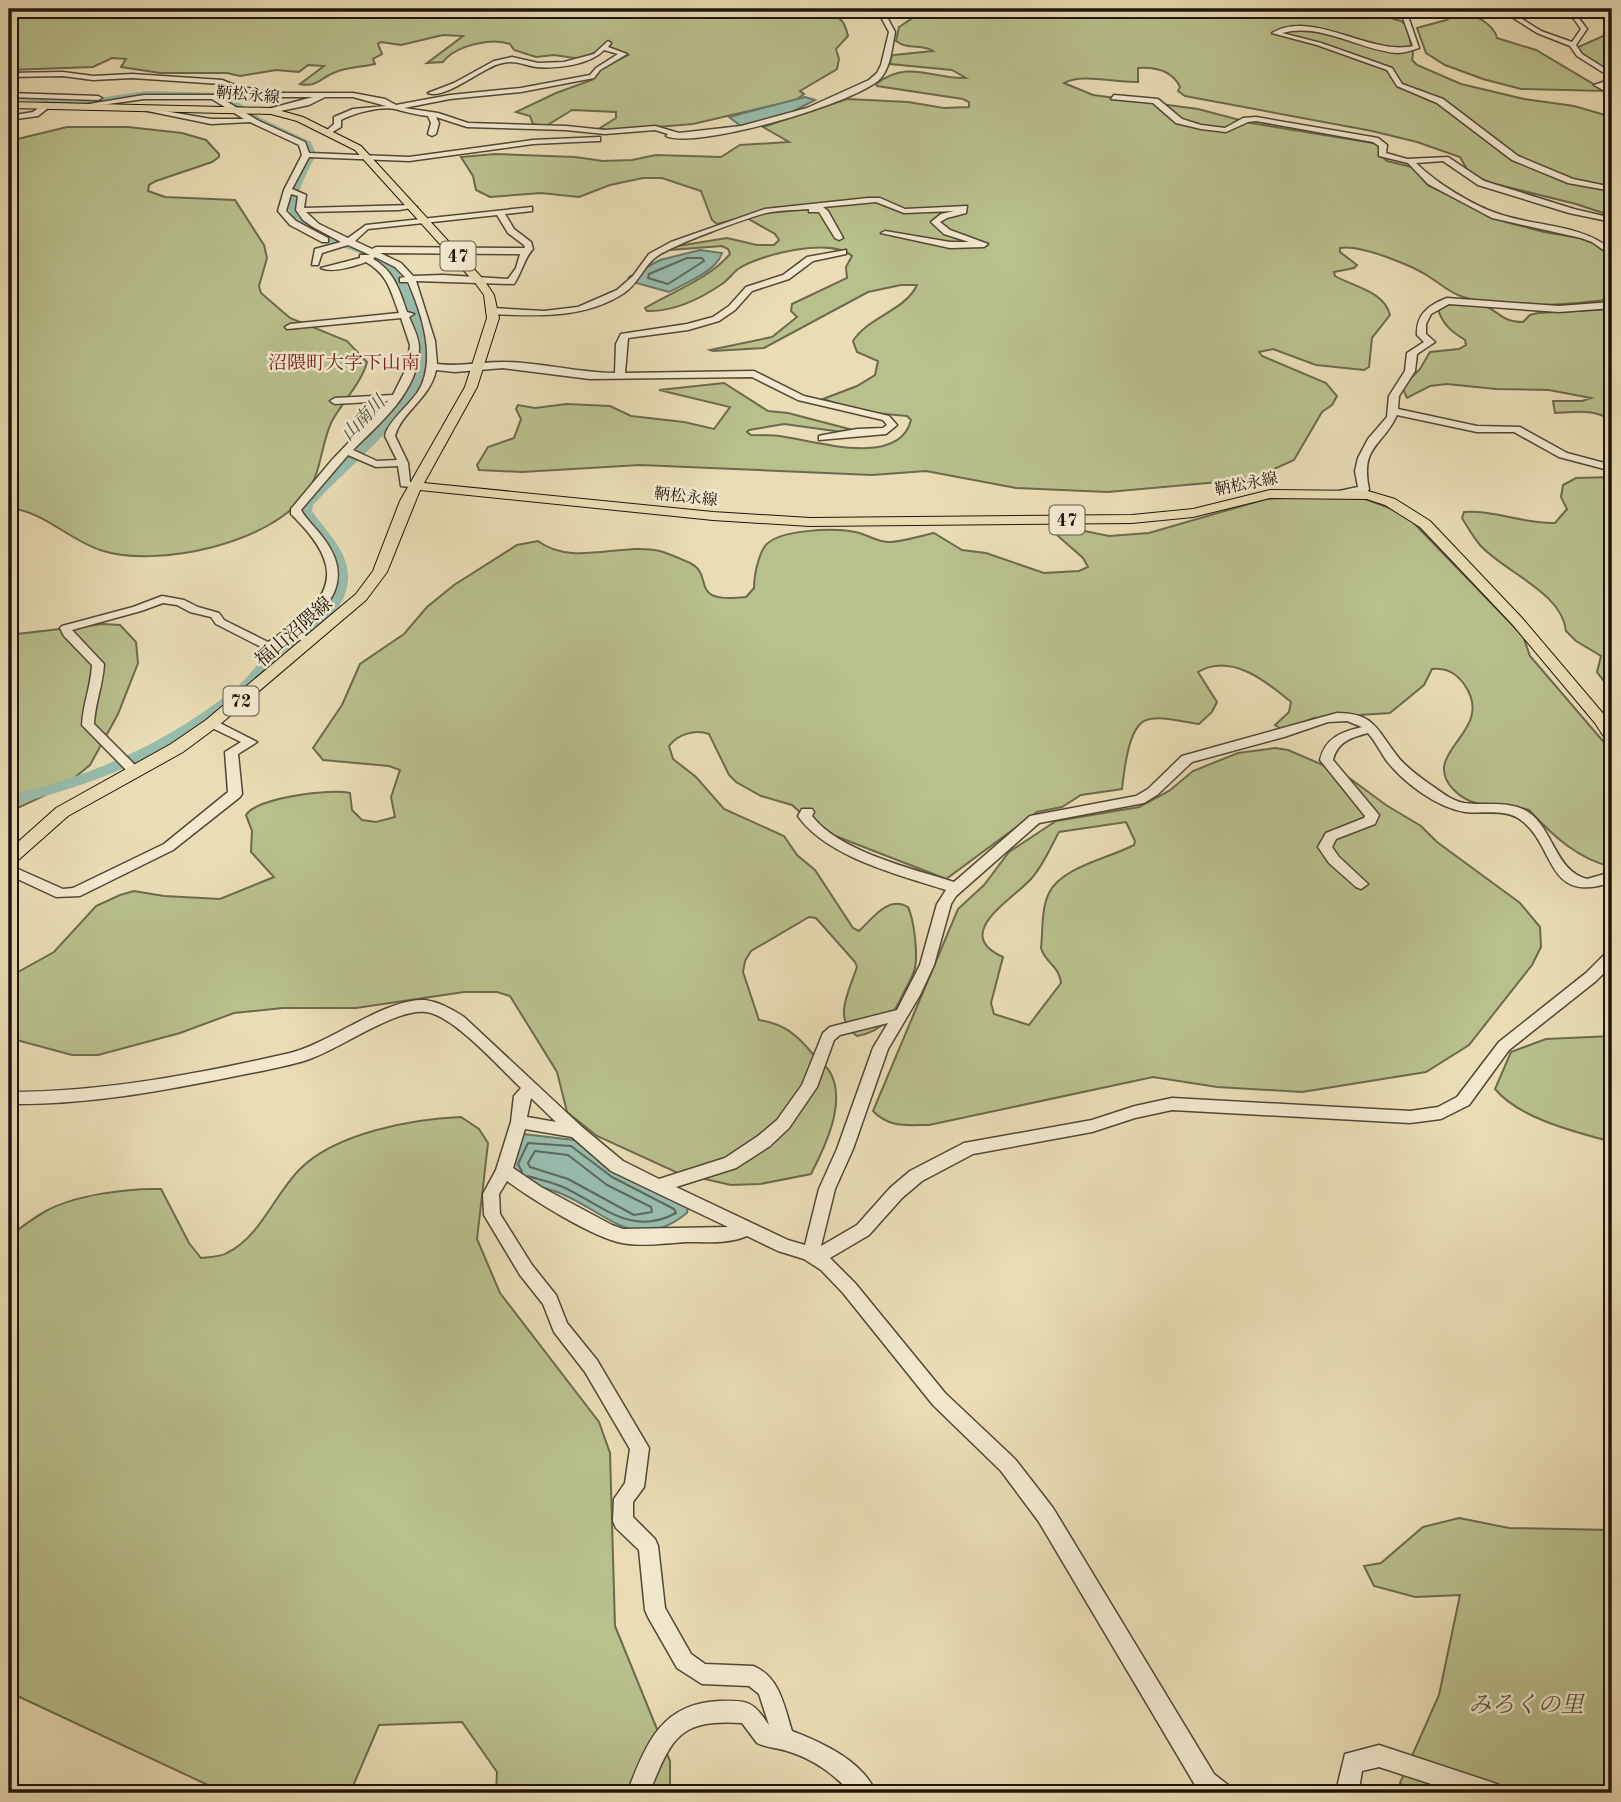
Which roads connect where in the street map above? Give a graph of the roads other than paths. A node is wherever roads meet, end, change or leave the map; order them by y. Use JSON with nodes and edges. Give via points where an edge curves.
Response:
{"nodes":[{"id":1,"x":887,"y":9,"type":"edge"},
{"id":2,"x":1389,"y":9,"type":"edge"},
{"id":3,"x":1502,"y":9,"type":"edge"},
{"id":4,"x":1562,"y":9,"type":"edge"},
{"id":5,"x":1413,"y":12,"type":"dead end"},
{"id":6,"x":1403,"y":15,"type":"junction"},
{"id":7,"x":1573,"y":45,"type":"junction"},
{"id":8,"x":9,"y":75,"type":"edge"},
{"id":9,"x":1612,"y":76,"type":"edge"},
{"id":10,"x":104,"y":78,"type":"junction"},
{"id":11,"x":1612,"y":81,"type":"edge"},
{"id":12,"x":235,"y":88,"type":"junction"},
{"id":13,"x":1612,"y":93,"type":"edge"},
{"id":14,"x":326,"y":94,"type":"junction"},
{"id":15,"x":9,"y":95,"type":"edge"},
{"id":16,"x":218,"y":95,"type":"junction"},
{"id":17,"x":1114,"y":97,"type":"dead end"},
{"id":18,"x":70,"y":102,"type":"junction"},
{"id":19,"x":9,"y":104,"type":"edge"},
{"id":20,"x":48,"y":105,"type":"junction"},
{"id":21,"x":87,"y":105,"type":"junction"},
{"id":22,"x":135,"y":106,"type":"junction"},
{"id":23,"x":396,"y":106,"type":"junction"},
{"id":24,"x":235,"y":108,"type":"junction"},
{"id":25,"x":271,"y":111,"type":"junction"},
{"id":26,"x":431,"y":114,"type":"junction"},
{"id":27,"x":251,"y":115,"type":"junction"},
{"id":28,"x":9,"y":118,"type":"edge"},
{"id":29,"x":581,"y":121,"type":"dead end"},
{"id":30,"x":281,"y":125,"type":"dead end"},
{"id":31,"x":571,"y":128,"type":"junction"},
{"id":32,"x":329,"y":132,"type":"junction"},
{"id":33,"x":606,"y":132,"type":"junction"},
{"id":34,"x":432,"y":134,"type":"dead end"},
{"id":35,"x":677,"y":135,"type":"junction"},
{"id":36,"x":588,"y":139,"type":"junction"},
{"id":37,"x":317,"y":145,"type":"dead end"},
{"id":38,"x":307,"y":155,"type":"junction"},
{"id":39,"x":318,"y":155,"type":"junction"},
{"id":40,"x":369,"y":159,"type":"junction"},
{"id":41,"x":1410,"y":161,"type":"junction"},
{"id":42,"x":1612,"y":188,"type":"edge"},
{"id":43,"x":292,"y":191,"type":"junction"},
{"id":44,"x":412,"y":207,"type":"junction"},
{"id":45,"x":529,"y":209,"type":"dead end"},
{"id":46,"x":779,"y":209,"type":"junction"},
{"id":47,"x":300,"y":210,"type":"junction"},
{"id":48,"x":500,"y":213,"type":"junction"},
{"id":49,"x":1612,"y":220,"type":"edge"},
{"id":50,"x":425,"y":221,"type":"junction"},
{"id":51,"x":885,"y":233,"type":"dead end"},
{"id":52,"x":839,"y":238,"type":"dead end"},
{"id":53,"x":343,"y":244,"type":"junction"},
{"id":54,"x":453,"y":251,"type":"junction"},
{"id":55,"x":525,"y":252,"type":"junction"},
{"id":56,"x":843,"y":253,"type":"dead end"},
{"id":57,"x":1612,"y":254,"type":"edge"},
{"id":58,"x":373,"y":255,"type":"junction"},
{"id":59,"x":315,"y":263,"type":"dead end"},
{"id":60,"x":325,"y":268,"type":"dead end"},
{"id":61,"x":409,"y":279,"type":"junction"},
{"id":62,"x":393,"y":281,"type":"junction"},
{"id":63,"x":480,"y":282,"type":"junction"},
{"id":64,"x":1612,"y":305,"type":"edge"},
{"id":65,"x":420,"y":312,"type":"junction"},
{"id":66,"x":493,"y":312,"type":"junction"},
{"id":67,"x":404,"y":315,"type":"junction"},
{"id":68,"x":290,"y":327,"type":"dead end"},
{"id":69,"x":479,"y":365,"type":"junction"},
{"id":70,"x":434,"y":367,"type":"junction"},
{"id":71,"x":620,"y":375,"type":"junction"},
{"id":72,"x":396,"y":398,"type":"junction"},
{"id":73,"x":335,"y":401,"type":"dead end"},
{"id":74,"x":1392,"y":411,"type":"junction"},
{"id":75,"x":823,"y":438,"type":"dead end"},
{"id":76,"x":353,"y":454,"type":"junction"},
{"id":77,"x":403,"y":463,"type":"junction"},
{"id":78,"x":1612,"y":468,"type":"edge"},
{"id":79,"x":415,"y":486,"type":"junction"},
{"id":80,"x":1343,"y":493,"type":"junction"},
{"id":81,"x":297,"y":637,"type":"junction"},
{"id":82,"x":212,"y":723,"type":"junction"},
{"id":83,"x":1372,"y":728,"type":"junction"},
{"id":84,"x":1612,"y":737,"type":"edge"},
{"id":85,"x":133,"y":770,"type":"junction"},
{"id":86,"x":807,"y":812,"type":"dead end"},
{"id":87,"x":9,"y":859,"type":"edge"},
{"id":88,"x":9,"y":870,"type":"edge"},
{"id":89,"x":1612,"y":877,"type":"edge"},
{"id":90,"x":1361,"y":884,"type":"dead end"},
{"id":91,"x":957,"y":888,"type":"junction"},
{"id":92,"x":1612,"y":957,"type":"edge"},
{"id":93,"x":901,"y":1014,"type":"junction"},
{"id":94,"x":530,"y":1088,"type":"junction"},
{"id":95,"x":9,"y":1098,"type":"edge"},
{"id":96,"x":519,"y":1122,"type":"junction"},
{"id":97,"x":576,"y":1131,"type":"junction"},
{"id":98,"x":504,"y":1171,"type":"junction"},
{"id":99,"x":658,"y":1186,"type":"junction"},
{"id":100,"x":748,"y":1228,"type":"junction"},
{"id":101,"x":810,"y":1254,"type":"junction"},
{"id":102,"x":784,"y":1738,"type":"junction"},
{"id":103,"x":638,"y":1793,"type":"edge"},
{"id":104,"x":865,"y":1793,"type":"edge"},
{"id":105,"x":1220,"y":1793,"type":"edge"},
{"id":106,"x":1352,"y":1793,"type":"edge"},
{"id":107,"x":1491,"y":1793,"type":"edge"}],
"edges":[{"from":1,"to":35,"type":"street","via":[[884,17],[892,32],[880,73],[871,82],[823,106],[752,126]]},
{"from":2,"to":6,"type":"street"},
{"from":3,"to":7,"type":"street","via":[[1539,32]]},
{"from":4,"to":7,"type":"street","via":[[1584,29]]},
{"from":5,"to":6,"type":"street"},
{"from":6,"to":42,"type":"street","via":[[1412,26],[1417,47],[1410,50],[1377,47],[1332,33],[1274,32],[1390,69],[1399,85],[1440,101],[1515,158],[1571,181]]},
{"from":7,"to":9,"type":"street","via":[[1579,55]]},
{"from":8,"to":10,"type":"street"},
{"from":10,"to":12,"type":"street","via":[[222,82]]},
{"from":10,"to":18,"type":"street"},
{"from":11,"to":13,"type":"street","via":[[1597,85]]},
{"from":12,"to":14,"type":"street","via":[[275,95]]},
{"from":12,"to":16,"type":"street"},
{"from":14,"to":23,"type":"street","via":[[353,95]]},
{"from":14,"to":25,"type":"street"},
{"from":15,"to":18,"type":"street"},
{"from":16,"to":18,"type":"street","via":[[162,90]]},
{"from":16,"to":21,"type":"street","via":[[145,97]]},
{"from":16,"to":24,"type":"street"},
{"from":17,"to":41,"type":"street","via":[[1155,101],[1179,121],[1201,127],[1230,129],[1256,119],[1375,140],[1383,145],[1383,156]]},
{"from":18,"to":20,"type":"main road","name":"鞆松永線","number":"47"},
{"from":18,"to":21,"type":"main road","name":"鞆松永線","number":"47"},
{"from":19,"to":20,"type":"main road","name":"鞆松永線","number":"47"},
{"from":20,"to":28,"type":"street","via":[[35,114]]},
{"from":21,"to":22,"type":"main road","name":"鞆松永線","number":"47"},
{"from":22,"to":24,"type":"main road","name":"鞆松永線","number":"47"},
{"from":22,"to":27,"type":"street","via":[[228,123]]},
{"from":23,"to":23,"type":"street","via":[[592,77],[624,54],[605,46],[588,58],[564,64],[496,62],[456,84]]},
{"from":23,"to":26,"type":"street"},
{"from":23,"to":32,"type":"street","via":[[344,114]]},
{"from":24,"to":27,"type":"main road","name":"鞆松永線","number":"47"},
{"from":25,"to":27,"type":"main road","name":"鞆松永線","number":"47"},
{"from":25,"to":32,"type":"main road","name":"鞆松永線","number":"47"},
{"from":26,"to":31,"type":"street","via":[[467,125]]},
{"from":26,"to":34,"type":"street","via":[[435,123]]},
{"from":27,"to":30,"type":"street"},
{"from":27,"to":38,"type":"street","via":[[302,144]]},
{"from":29,"to":31,"type":"street"},
{"from":31,"to":33,"type":"street"},
{"from":32,"to":40,"type":"main road","name":"鞆松永線","number":"47"},
{"from":33,"to":35,"type":"street","via":[[655,128]]},
{"from":33,"to":36,"type":"street"},
{"from":35,"to":36,"type":"street"},
{"from":36,"to":40,"type":"street","via":[[533,142],[429,158]]},
{"from":37,"to":39,"type":"street"},
{"from":38,"to":39,"type":"street"},
{"from":38,"to":43,"type":"street"},
{"from":39,"to":40,"type":"street"},
{"from":40,"to":44,"type":"main road","name":"鞆松永線","number":"47"},
{"from":41,"to":49,"type":"street","via":[[1445,159],[1481,183]]},
{"from":41,"to":57,"type":"street","via":[[1431,182],[1495,216],[1583,236]]},
{"from":43,"to":47,"type":"street","via":[[302,195]]},
{"from":43,"to":53,"type":"street","via":[[282,211],[293,223]]},
{"from":44,"to":47,"type":"street"},
{"from":44,"to":50,"type":"main road","name":"鞆松永線","number":"47"},
{"from":45,"to":48,"type":"street"},
{"from":46,"to":51,"type":"street","via":[[868,200],[904,211],[964,208],[935,222],[947,232],[984,244],[950,245]]},
{"from":46,"to":52,"type":"street","via":[[821,209]]},
{"from":46,"to":66,"type":"street","via":[[665,247],[630,284],[580,309],[544,314]]},
{"from":47,"to":53,"type":"street"},
{"from":48,"to":50,"type":"street"},
{"from":48,"to":55,"type":"street","via":[[511,231],[528,244]]},
{"from":50,"to":53,"type":"street","via":[[366,226]]},
{"from":50,"to":54,"type":"main road","name":"鞆松永線","number":"47"},
{"from":53,"to":58,"type":"street"},
{"from":53,"to":59,"type":"street","via":[[318,251]]},
{"from":54,"to":55,"type":"street"},
{"from":54,"to":58,"type":"street"},
{"from":54,"to":63,"type":"main road","name":"鞆松永線","number":"47"},
{"from":55,"to":63,"type":"street","via":[[510,282]]},
{"from":56,"to":71,"type":"street","via":[[810,259],[792,274],[749,289],[716,319],[622,338]]},
{"from":58,"to":60,"type":"street","via":[[350,265]]},
{"from":58,"to":61,"type":"street","via":[[404,270]]},
{"from":58,"to":62,"type":"street"},
{"from":61,"to":62,"type":"street"},
{"from":61,"to":63,"type":"street","via":[[432,276]]},
{"from":61,"to":65,"type":"street"},
{"from":62,"to":67,"type":"street"},
{"from":63,"to":66,"type":"main road","name":"鞆松永線","number":"47"},
{"from":64,"to":74,"type":"street","via":[[1559,309],[1458,300],[1434,306],[1421,324],[1422,335],[1430,342],[1412,353],[1410,371],[1394,396]]},
{"from":65,"to":67,"type":"street"},
{"from":65,"to":70,"type":"street","via":[[434,348]]},
{"from":66,"to":69,"type":"main road"},
{"from":67,"to":68,"type":"street"},
{"from":67,"to":72,"type":"street","via":[[416,350]]},
{"from":69,"to":70,"type":"street"},
{"from":69,"to":71,"type":"street"},
{"from":69,"to":79,"type":"main road","via":[[458,414]]},
{"from":70,"to":77,"type":"street","via":[[421,397],[391,431]]},
{"from":71,"to":75,"type":"street","via":[[754,374],[801,398],[886,418],[892,425],[886,431]]},
{"from":72,"to":73,"type":"street"},
{"from":72,"to":76,"type":"street"},
{"from":74,"to":78,"type":"street","via":[[1477,429],[1516,429],[1563,455]]},
{"from":74,"to":80,"type":"street","via":[[1363,458],[1364,489]]},
{"from":76,"to":77,"type":"street","via":[[376,464]]},
{"from":76,"to":81,"type":"street","via":[[336,462],[295,512],[317,532],[334,567],[322,605]]},
{"from":77,"to":79,"type":"street","via":[[405,484]]},
{"from":79,"to":80,"type":"main road","name":"鞆松永線","number":"47","via":[[810,522],[1144,518],[1194,513],[1270,494]]},
{"from":79,"to":81,"type":"main road","name":"福山沼隈線","number":"72","via":[[380,572],[361,597]]},
{"from":80,"to":84,"type":"main road","name":"鞆松永線","number":"47","via":[[1390,502],[1425,524],[1517,621]]},
{"from":81,"to":82,"type":"main road","name":"福山沼隈線","number":"72","via":[[247,696]]},
{"from":81,"to":85,"type":"street","via":[[267,646],[215,615],[162,599],[66,628],[98,664],[88,725]]},
{"from":82,"to":85,"type":"main road","name":"福山沼隈線","number":"72","via":[[177,748]]},
{"from":82,"to":88,"type":"street","via":[[251,743],[231,752],[235,794],[183,837],[156,855],[75,893],[61,894]]},
{"from":83,"to":89,"type":"street","via":[[1398,765],[1447,802],[1474,810],[1520,813],[1557,864],[1573,878],[1587,884]]},
{"from":83,"to":90,"type":"street","via":[[1333,743],[1326,760],[1372,814],[1365,824],[1331,836],[1325,847]]},
{"from":83,"to":91,"type":"street","via":[[1343,717],[1317,721],[1188,759],[1147,797],[1035,819]]},
{"from":85,"to":87,"type":"main road","name":"福山沼隈線","number":"72","via":[[62,812]]},
{"from":86,"to":91,"type":"street","via":[[808,825],[828,840]]},
{"from":91,"to":93,"type":"street","via":[[944,904],[927,965]]},
{"from":92,"to":101,"type":"street","via":[[1504,1046],[1463,1101],[1441,1113],[1410,1117],[1172,1104],[1092,1126],[970,1148],[916,1176],[863,1230],[823,1254]]},
{"from":93,"to":99,"type":"street","via":[[835,1031],[828,1037],[810,1087],[783,1124],[754,1149],[730,1163]]},
{"from":93,"to":101,"type":"street","via":[[881,1048],[827,1189]]},
{"from":94,"to":95,"type":"street","via":[[449,1014],[415,1006],[307,1054],[255,1066],[136,1089]]},
{"from":94,"to":96,"type":"street","via":[[522,1097]]},
{"from":94,"to":97,"type":"street"},
{"from":96,"to":97,"type":"street"},
{"from":96,"to":98,"type":"street"},
{"from":97,"to":99,"type":"street","via":[[617,1166]]},
{"from":98,"to":100,"type":"street","via":[[534,1192],[623,1236],[714,1235]]},
{"from":98,"to":102,"type":"street","via":[[491,1194],[492,1215],[640,1448],[634,1487],[624,1499],[623,1521],[648,1546],[655,1610],[684,1661],[702,1674],[753,1676],[767,1687]]},
{"from":99,"to":100,"type":"street"},
{"from":100,"to":101,"type":"street"},
{"from":101,"to":105,"type":"street","via":[[849,1288],[939,1399],[1008,1465],[1046,1515],[1206,1782]]},
{"from":102,"to":103,"type":"street","via":[[764,1736],[748,1713],[720,1710],[682,1718],[664,1734]]},
{"from":102,"to":104,"type":"street","via":[[830,1761]]},
{"from":106,"to":107,"type":"street","via":[[1353,1762],[1380,1756]]}]}
